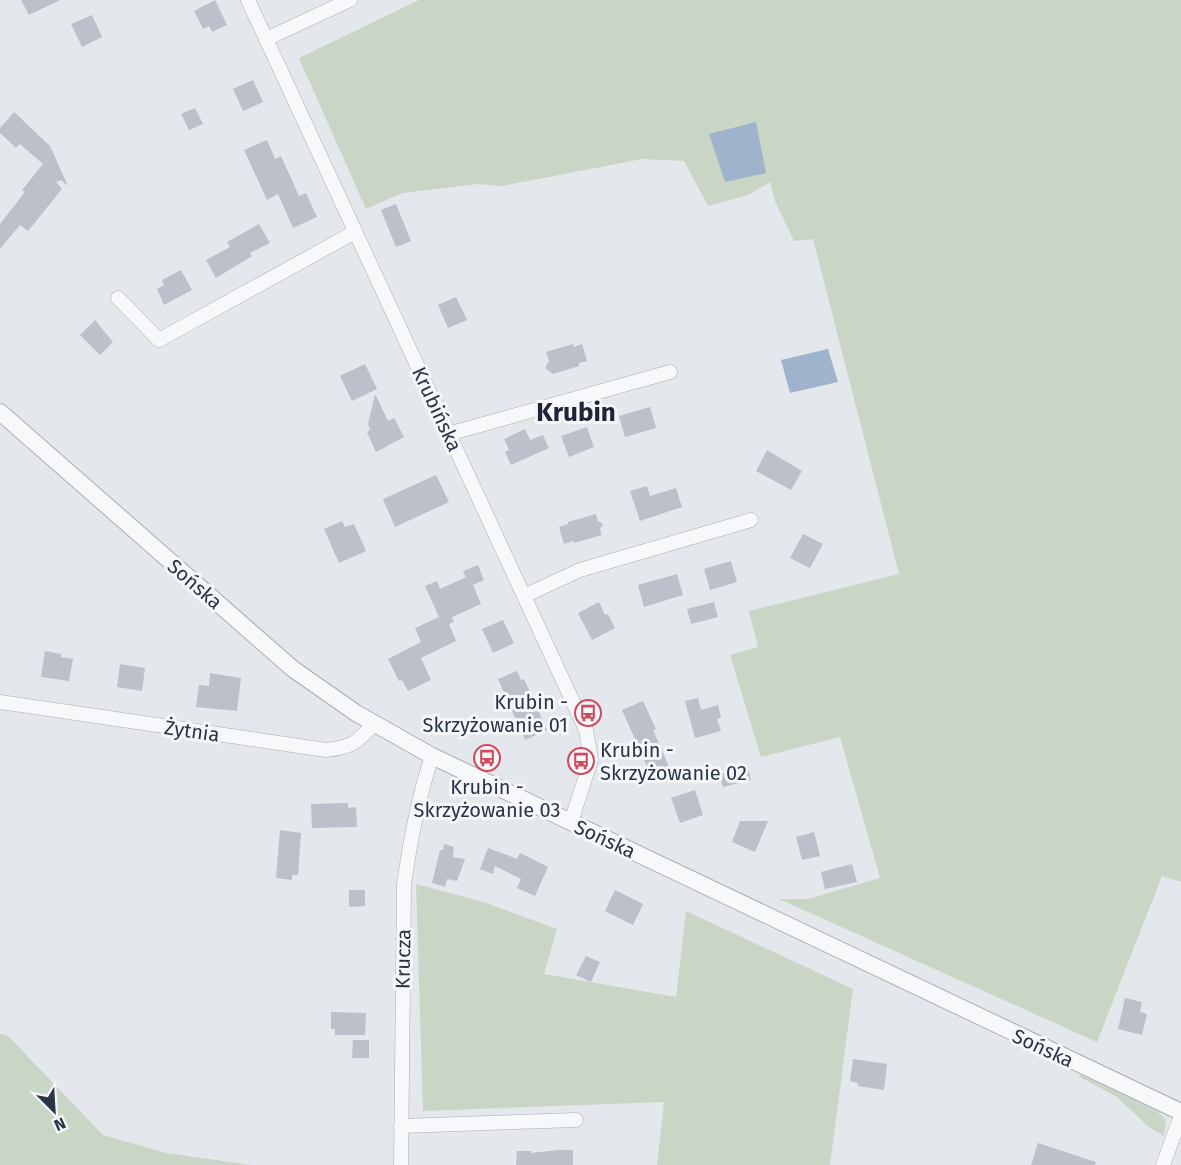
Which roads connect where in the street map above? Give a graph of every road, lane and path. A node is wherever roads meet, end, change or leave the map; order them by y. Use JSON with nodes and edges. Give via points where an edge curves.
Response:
{"nodes":[{"id":1,"x":248,"y":0,"type":"edge"},
{"id":2,"x":350,"y":0,"type":"edge"},
{"id":3,"x":266,"y":39,"type":"junction"},
{"id":4,"x":356,"y":232,"type":"junction"},
{"id":5,"x":118,"y":298,"type":"dead end"},
{"id":6,"x":670,"y":372,"type":"dead end"},
{"id":7,"x":0,"y":412,"type":"edge"},
{"id":8,"x":448,"y":434,"type":"junction"},
{"id":9,"x":751,"y":520,"type":"dead end"},
{"id":10,"x":524,"y":596,"type":"junction"},
{"id":11,"x":0,"y":702,"type":"edge"},
{"id":12,"x":375,"y":723,"type":"junction"},
{"id":13,"x":432,"y":756,"type":"junction"},
{"id":14,"x":571,"y":822,"type":"junction"},
{"id":15,"x":1181,"y":1114,"type":"edge"},
{"id":16,"x":576,"y":1120,"type":"dead end"},
{"id":17,"x":401,"y":1126,"type":"junction"},
{"id":18,"x":401,"y":1165,"type":"edge"},
{"id":19,"x":1163,"y":1165,"type":"edge"}],
"edges":[{"from":1,"to":3,"type":"street","name":"Krubińska"},
{"from":2,"to":3,"type":"street"},
{"from":3,"to":4,"type":"street","name":"Krubińska"},
{"from":4,"to":5,"type":"street","via":[[159,340]]},
{"from":4,"to":8,"type":"street","name":"Krubińska"},
{"from":6,"to":8,"type":"street"},
{"from":7,"to":12,"type":"street","name":"Sońska","via":[[293,669]]},
{"from":8,"to":10,"type":"street","name":"Krubińska"},
{"from":9,"to":10,"type":"street","via":[[580,570]]},
{"from":10,"to":14,"type":"street","name":"Krubińska","via":[[590,745],[591,760]]},
{"from":11,"to":12,"type":"street","name":"Żytnia","via":[[326,750],[358,742]]},
{"from":12,"to":13,"type":"street","name":"Sońska"},
{"from":13,"to":14,"type":"street","name":"Sońska"},
{"from":13,"to":17,"type":"street","name":"Krucza","via":[[411,835],[404,885]]},
{"from":14,"to":15,"type":"street","name":"Sońska"},
{"from":15,"to":19,"type":"street"},
{"from":16,"to":17,"type":"street"},
{"from":17,"to":18,"type":"street","name":"Krucza"}]}
